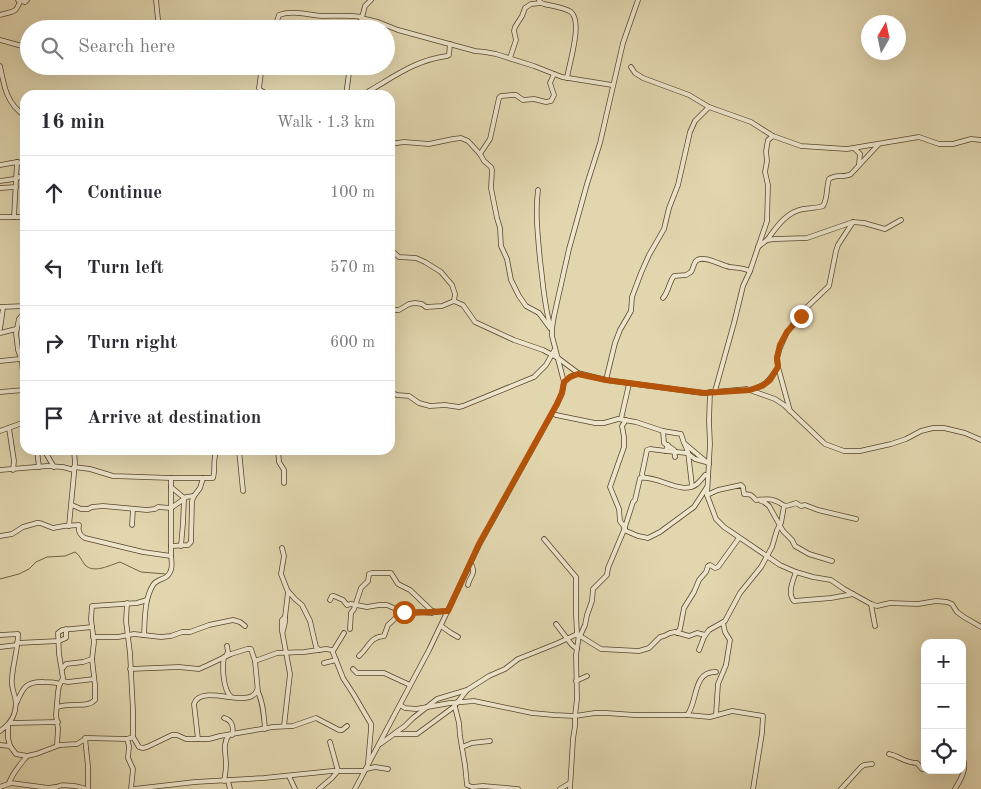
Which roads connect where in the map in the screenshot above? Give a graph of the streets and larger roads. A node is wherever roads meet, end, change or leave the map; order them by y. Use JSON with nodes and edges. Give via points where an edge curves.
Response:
{"nodes":[{"id":1,"x":19,"y":0,"type":"edge"},
{"id":2,"x":27,"y":0,"type":"edge"},
{"id":3,"x":156,"y":0,"type":"edge"},
{"id":4,"x":367,"y":0,"type":"edge"},
{"id":5,"x":371,"y":0,"type":"edge"},
{"id":6,"x":638,"y":0,"type":"edge"},
{"id":7,"x":540,"y":2,"type":"edge"},
{"id":8,"x":365,"y":6,"type":"junction"},
{"id":9,"x":0,"y":15,"type":"edge"},
{"id":10,"x":362,"y":17,"type":"junction"},
{"id":11,"x":157,"y":20,"type":"edge"},
{"id":12,"x":277,"y":20,"type":"edge"},
{"id":13,"x":361,"y":20,"type":"edge"},
{"id":14,"x":372,"y":20,"type":"edge"},
{"id":15,"x":395,"y":29,"type":"edge"},
{"id":16,"x":0,"y":40,"type":"edge"},
{"id":17,"x":450,"y":44,"type":"junction"},
{"id":18,"x":20,"y":46,"type":"edge"},
{"id":19,"x":510,"y":58,"type":"junction"},
{"id":20,"x":0,"y":66,"type":"edge"},
{"id":21,"x":631,"y":67,"type":"dead end"},
{"id":22,"x":554,"y":74,"type":"junction"},
{"id":23,"x":261,"y":75,"type":"edge"},
{"id":24,"x":349,"y":75,"type":"edge"},
{"id":25,"x":567,"y":78,"type":"junction"},
{"id":26,"x":612,"y":85,"type":"junction"},
{"id":27,"x":260,"y":90,"type":"edge"},
{"id":28,"x":347,"y":90,"type":"edge"},
{"id":29,"x":371,"y":90,"type":"edge"},
{"id":30,"x":709,"y":106,"type":"junction"},
{"id":31,"x":20,"y":113,"type":"edge"},
{"id":32,"x":773,"y":136,"type":"junction"},
{"id":33,"x":981,"y":140,"type":"edge"},
{"id":34,"x":395,"y":143,"type":"edge"},
{"id":35,"x":878,"y":145,"type":"junction"},
{"id":36,"x":854,"y":148,"type":"junction"},
{"id":37,"x":858,"y":152,"type":"junction"},
{"id":38,"x":480,"y":154,"type":"junction"},
{"id":39,"x":867,"y":157,"type":"junction"},
{"id":40,"x":17,"y":162,"type":"junction"},
{"id":41,"x":20,"y":163,"type":"edge"},
{"id":42,"x":859,"y":164,"type":"junction"},
{"id":43,"x":0,"y":165,"type":"edge"},
{"id":44,"x":20,"y":177,"type":"edge"},
{"id":45,"x":17,"y":178,"type":"junction"},
{"id":46,"x":0,"y":181,"type":"edge"},
{"id":47,"x":16,"y":187,"type":"junction"},
{"id":48,"x":0,"y":188,"type":"edge"},
{"id":49,"x":538,"y":190,"type":"dead end"},
{"id":50,"x":0,"y":217,"type":"edge"},
{"id":51,"x":14,"y":217,"type":"junction"},
{"id":52,"x":20,"y":217,"type":"edge"},
{"id":53,"x":901,"y":220,"type":"dead end"},
{"id":54,"x":853,"y":222,"type":"junction"},
{"id":55,"x":767,"y":240,"type":"junction"},
{"id":56,"x":758,"y":247,"type":"junction"},
{"id":57,"x":395,"y":254,"type":"edge"},
{"id":58,"x":750,"y":270,"type":"junction"},
{"id":59,"x":663,"y":298,"type":"dead end"},
{"id":60,"x":454,"y":300,"type":"junction"},
{"id":61,"x":20,"y":306,"type":"edge"},
{"id":62,"x":1,"y":307,"type":"edge"},
{"id":63,"x":395,"y":310,"type":"edge"},
{"id":64,"x":19,"y":319,"type":"edge"},
{"id":65,"x":16,"y":329,"type":"junction"},
{"id":66,"x":551,"y":330,"type":"junction"},
{"id":67,"x":0,"y":331,"type":"edge"},
{"id":68,"x":555,"y":349,"type":"junction"},
{"id":69,"x":20,"y":353,"type":"edge"},
{"id":70,"x":552,"y":355,"type":"junction"},
{"id":71,"x":558,"y":358,"type":"junction"},
{"id":72,"x":0,"y":361,"type":"edge"},
{"id":73,"x":20,"y":361,"type":"edge"},
{"id":74,"x":778,"y":367,"type":"junction"},
{"id":75,"x":578,"y":374,"type":"junction"},
{"id":76,"x":606,"y":380,"type":"junction"},
{"id":77,"x":564,"y":382,"type":"junction"},
{"id":78,"x":629,"y":384,"type":"junction"},
{"id":79,"x":20,"y":390,"type":"edge"},
{"id":80,"x":750,"y":390,"type":"junction"},
{"id":81,"x":716,"y":391,"type":"junction"},
{"id":82,"x":0,"y":392,"type":"edge"},
{"id":83,"x":710,"y":392,"type":"junction"},
{"id":84,"x":395,"y":394,"type":"edge"},
{"id":85,"x":790,"y":410,"type":"junction"},
{"id":86,"x":552,"y":413,"type":"junction"},
{"id":87,"x":623,"y":420,"type":"junction"},
{"id":88,"x":20,"y":424,"type":"edge"},
{"id":89,"x":9,"y":428,"type":"junction"},
{"id":90,"x":663,"y":430,"type":"junction"},
{"id":91,"x":0,"y":431,"type":"edge"},
{"id":92,"x":981,"y":440,"type":"edge"},
{"id":93,"x":684,"y":443,"type":"junction"},
{"id":94,"x":668,"y":445,"type":"junction"},
{"id":95,"x":666,"y":451,"type":"junction"},
{"id":96,"x":688,"y":454,"type":"junction"},
{"id":97,"x":38,"y":455,"type":"edge"},
{"id":98,"x":48,"y":455,"type":"edge"},
{"id":99,"x":74,"y":455,"type":"edge"},
{"id":100,"x":215,"y":455,"type":"edge"},
{"id":101,"x":239,"y":455,"type":"edge"},
{"id":102,"x":278,"y":455,"type":"edge"},
{"id":103,"x":675,"y":455,"type":"junction"},
{"id":104,"x":707,"y":463,"type":"junction"},
{"id":105,"x":39,"y":467,"type":"junction"},
{"id":106,"x":54,"y":467,"type":"junction"},
{"id":107,"x":74,"y":469,"type":"junction"},
{"id":108,"x":0,"y":470,"type":"edge"},
{"id":109,"x":14,"y":470,"type":"junction"},
{"id":110,"x":708,"y":475,"type":"junction"},
{"id":111,"x":643,"y":477,"type":"junction"},
{"id":112,"x":171,"y":478,"type":"junction"},
{"id":113,"x":203,"y":478,"type":"junction"},
{"id":114,"x":284,"y":483,"type":"dead end"},
{"id":115,"x":692,"y":486,"type":"junction"},
{"id":116,"x":171,"y":487,"type":"junction"},
{"id":117,"x":707,"y":487,"type":"junction"},
{"id":118,"x":243,"y":491,"type":"dead end"},
{"id":119,"x":707,"y":495,"type":"junction"},
{"id":120,"x":194,"y":496,"type":"junction"},
{"id":121,"x":184,"y":499,"type":"junction"},
{"id":122,"x":760,"y":501,"type":"junction"},
{"id":123,"x":72,"y":505,"type":"junction"},
{"id":124,"x":784,"y":506,"type":"junction"},
{"id":125,"x":171,"y":508,"type":"junction"},
{"id":126,"x":133,"y":509,"type":"junction"},
{"id":127,"x":856,"y":519,"type":"dead end"},
{"id":128,"x":780,"y":524,"type":"junction"},
{"id":129,"x":132,"y":525,"type":"dead end"},
{"id":130,"x":69,"y":526,"type":"junction"},
{"id":131,"x":625,"y":529,"type":"junction"},
{"id":132,"x":0,"y":536,"type":"edge"},
{"id":133,"x":740,"y":538,"type":"junction"},
{"id":134,"x":544,"y":539,"type":"dead end"},
{"id":135,"x":172,"y":546,"type":"junction"},
{"id":136,"x":181,"y":546,"type":"junction"},
{"id":137,"x":282,"y":548,"type":"dead end"},
{"id":138,"x":171,"y":556,"type":"junction"},
{"id":139,"x":767,"y":556,"type":"junction"},
{"id":140,"x":832,"y":561,"type":"dead end"},
{"id":141,"x":471,"y":564,"type":"junction"},
{"id":142,"x":796,"y":572,"type":"junction"},
{"id":143,"x":468,"y":585,"type":"dead end"},
{"id":144,"x":288,"y":591,"type":"junction"},
{"id":145,"x":853,"y":594,"type":"junction"},
{"id":146,"x":147,"y":600,"type":"junction"},
{"id":147,"x":330,"y":600,"type":"dead end"},
{"id":148,"x":127,"y":603,"type":"junction"},
{"id":149,"x":871,"y":604,"type":"junction"},
{"id":150,"x":356,"y":605,"type":"junction"},
{"id":151,"x":448,"y":611,"type":"junction"},
{"id":152,"x":434,"y":612,"type":"junction"},
{"id":153,"x":405,"y":613,"type":"junction"},
{"id":154,"x":723,"y":623,"type":"junction"},
{"id":155,"x":556,"y":624,"type":"dead end"},
{"id":156,"x":245,"y":626,"type":"dead end"},
{"id":157,"x":441,"y":626,"type":"junction"},
{"id":158,"x":875,"y":626,"type":"dead end"},
{"id":159,"x":981,"y":627,"type":"edge"},
{"id":160,"x":92,"y":628,"type":"junction"},
{"id":161,"x":350,"y":629,"type":"dead end"},
{"id":162,"x":66,"y":630,"type":"junction"},
{"id":163,"x":344,"y":633,"type":"dead end"},
{"id":164,"x":677,"y":633,"type":"junction"},
{"id":165,"x":0,"y":635,"type":"edge"},
{"id":166,"x":128,"y":635,"type":"junction"},
{"id":167,"x":144,"y":635,"type":"junction"},
{"id":168,"x":579,"y":635,"type":"junction"},
{"id":169,"x":705,"y":635,"type":"junction"},
{"id":170,"x":458,"y":636,"type":"dead end"},
{"id":171,"x":93,"y":637,"type":"junction"},
{"id":172,"x":568,"y":639,"type":"junction"},
{"id":173,"x":58,"y":641,"type":"junction"},
{"id":174,"x":284,"y":641,"type":"junction"},
{"id":175,"x":17,"y":644,"type":"junction"},
{"id":176,"x":0,"y":646,"type":"edge"},
{"id":177,"x":227,"y":646,"type":"dead end"},
{"id":178,"x":576,"y":649,"type":"junction"},
{"id":179,"x":319,"y":650,"type":"junction"},
{"id":180,"x":699,"y":650,"type":"dead end"},
{"id":181,"x":333,"y":651,"type":"junction"},
{"id":182,"x":286,"y":652,"type":"junction"},
{"id":183,"x":296,"y":652,"type":"junction"},
{"id":184,"x":278,"y":653,"type":"junction"},
{"id":185,"x":359,"y":656,"type":"dead end"},
{"id":186,"x":225,"y":657,"type":"junction"},
{"id":187,"x":92,"y":659,"type":"junction"},
{"id":188,"x":336,"y":660,"type":"junction"},
{"id":189,"x":255,"y":661,"type":"junction"},
{"id":190,"x":324,"y":663,"type":"dead end"},
{"id":191,"x":62,"y":669,"type":"junction"},
{"id":192,"x":130,"y":669,"type":"junction"},
{"id":193,"x":353,"y":669,"type":"dead end"},
{"id":194,"x":716,"y":672,"type":"dead end"},
{"id":195,"x":587,"y":676,"type":"dead end"},
{"id":196,"x":94,"y":679,"type":"junction"},
{"id":197,"x":576,"y":681,"type":"junction"},
{"id":198,"x":61,"y":682,"type":"junction"},
{"id":199,"x":410,"y":685,"type":"junction"},
{"id":200,"x":257,"y":690,"type":"junction"},
{"id":201,"x":467,"y":690,"type":"junction"},
{"id":202,"x":259,"y":695,"type":"junction"},
{"id":203,"x":253,"y":696,"type":"junction"},
{"id":204,"x":231,"y":697,"type":"junction"},
{"id":205,"x":16,"y":704,"type":"junction"},
{"id":206,"x":455,"y":704,"type":"junction"},
{"id":207,"x":400,"y":705,"type":"junction"},
{"id":208,"x":57,"y":707,"type":"junction"},
{"id":209,"x":428,"y":707,"type":"junction"},
{"id":210,"x":687,"y":714,"type":"junction"},
{"id":211,"x":716,"y":715,"type":"junction"},
{"id":212,"x":575,"y":716,"type":"junction"},
{"id":213,"x":224,"y":718,"type":"dead end"},
{"id":214,"x":58,"y":722,"type":"junction"},
{"id":215,"x":9,"y":724,"type":"junction"},
{"id":216,"x":284,"y":726,"type":"junction"},
{"id":217,"x":346,"y":726,"type":"dead end"},
{"id":218,"x":265,"y":729,"type":"junction"},
{"id":219,"x":0,"y":731,"type":"edge"},
{"id":220,"x":394,"y":734,"type":"junction"},
{"id":221,"x":231,"y":735,"type":"junction"},
{"id":222,"x":220,"y":736,"type":"junction"},
{"id":223,"x":134,"y":737,"type":"junction"},
{"id":224,"x":85,"y":738,"type":"junction"},
{"id":225,"x":198,"y":738,"type":"junction"},
{"id":226,"x":127,"y":740,"type":"junction"},
{"id":227,"x":490,"y":741,"type":"dead end"},
{"id":228,"x":330,"y":742,"type":"dead end"},
{"id":229,"x":226,"y":743,"type":"junction"},
{"id":230,"x":0,"y":745,"type":"edge"},
{"id":231,"x":57,"y":745,"type":"junction"},
{"id":232,"x":137,"y":745,"type":"junction"},
{"id":233,"x":379,"y":745,"type":"junction"},
{"id":234,"x":10,"y":746,"type":"junction"},
{"id":235,"x":462,"y":747,"type":"junction"},
{"id":236,"x":888,"y":754,"type":"dead end"},
{"id":237,"x":27,"y":756,"type":"junction"},
{"id":238,"x":872,"y":764,"type":"dead end"},
{"id":239,"x":366,"y":768,"type":"junction"},
{"id":240,"x":921,"y":768,"type":"edge"},
{"id":241,"x":388,"y":769,"type":"dead end"},
{"id":242,"x":338,"y":771,"type":"junction"},
{"id":243,"x":961,"y":774,"type":"edge"},
{"id":244,"x":289,"y":776,"type":"junction"},
{"id":245,"x":226,"y":781,"type":"junction"},
{"id":246,"x":195,"y":782,"type":"junction"},
{"id":247,"x":211,"y":782,"type":"junction"},
{"id":248,"x":9,"y":783,"type":"junction"},
{"id":249,"x":570,"y":783,"type":"junction"},
{"id":250,"x":0,"y":787,"type":"edge"},
{"id":251,"x":55,"y":788,"type":"edge"},
{"id":252,"x":87,"y":789,"type":"edge"},
{"id":253,"x":132,"y":789,"type":"edge"},
{"id":254,"x":192,"y":789,"type":"edge"},
{"id":255,"x":212,"y":789,"type":"edge"},
{"id":256,"x":230,"y":789,"type":"edge"},
{"id":257,"x":295,"y":789,"type":"edge"},
{"id":258,"x":319,"y":789,"type":"edge"},
{"id":259,"x":354,"y":789,"type":"edge"},
{"id":260,"x":518,"y":789,"type":"edge"},
{"id":261,"x":560,"y":789,"type":"edge"},
{"id":262,"x":570,"y":789,"type":"edge"},
{"id":263,"x":753,"y":789,"type":"edge"},
{"id":264,"x":841,"y":789,"type":"edge"},
{"id":265,"x":955,"y":789,"type":"edge"}],
"edges":[{"from":1,"to":2,"type":"street"},
{"from":1,"to":9,"type":"street","via":[[17,9]]},
{"from":3,"to":11,"type":"street"},
{"from":4,"to":8,"type":"street"},
{"from":5,"to":8,"type":"street"},
{"from":6,"to":26,"type":"street"},
{"from":7,"to":19,"type":"street","via":[[525,8],[514,27],[516,40]]},
{"from":7,"to":25,"type":"street","via":[[567,10],[575,19],[575,40]]},
{"from":8,"to":10,"type":"street"},
{"from":10,"to":12,"type":"street","via":[[284,13]]},
{"from":10,"to":13,"type":"street"},
{"from":10,"to":14,"type":"street"},
{"from":15,"to":17,"type":"street"},
{"from":16,"to":18,"type":"street"},
{"from":17,"to":19,"type":"street"},
{"from":17,"to":29,"type":"street","via":[[447,56],[422,61]]},
{"from":19,"to":22,"type":"street"},
{"from":20,"to":31,"type":"street","via":[[9,100]]},
{"from":21,"to":30,"type":"street","via":[[643,78]]},
{"from":22,"to":25,"type":"street"},
{"from":22,"to":38,"type":"street","via":[[550,83],[554,95],[551,101],[523,100],[516,95],[499,98],[490,138]]},
{"from":23,"to":27,"type":"street"},
{"from":24,"to":28,"type":"street"},
{"from":25,"to":26,"type":"street"},
{"from":26,"to":66,"type":"street","via":[[600,144],[569,249]]},
{"from":30,"to":32,"type":"street","via":[[751,122]]},
{"from":30,"to":76,"type":"street","via":[[690,132],[664,229],[641,273],[632,297],[631,311],[615,343]]},
{"from":32,"to":36,"type":"street","via":[[801,146]]},
{"from":32,"to":56,"type":"street","via":[[768,140],[766,151],[768,217]]},
{"from":33,"to":35,"type":"street","via":[[939,144],[919,137]]},
{"from":34,"to":38,"type":"street","via":[[429,144],[463,139]]},
{"from":35,"to":36,"type":"street"},
{"from":35,"to":39,"type":"street"},
{"from":36,"to":37,"type":"street"},
{"from":37,"to":39,"type":"street"},
{"from":37,"to":42,"type":"street"},
{"from":38,"to":66,"type":"street","via":[[491,169],[491,188],[511,280],[526,306],[539,314]]},
{"from":39,"to":42,"type":"street"},
{"from":40,"to":41,"type":"street"},
{"from":40,"to":43,"type":"street"},
{"from":40,"to":45,"type":"street"},
{"from":42,"to":55,"type":"street","via":[[847,176],[829,179],[824,206],[801,209],[784,219]]},
{"from":44,"to":45,"type":"street"},
{"from":45,"to":46,"type":"street"},
{"from":45,"to":47,"type":"street"},
{"from":47,"to":48,"type":"street"},
{"from":47,"to":51,"type":"street"},
{"from":49,"to":66,"type":"street","via":[[538,240]]},
{"from":50,"to":51,"type":"street"},
{"from":51,"to":52,"type":"street"},
{"from":53,"to":54,"type":"street","via":[[885,229]]},
{"from":54,"to":55,"type":"street","via":[[807,238]]},
{"from":54,"to":74,"type":"street","via":[[838,245],[829,286],[808,305],[787,332],[778,354]]},
{"from":55,"to":56,"type":"street"},
{"from":56,"to":58,"type":"street"},
{"from":57,"to":60,"type":"street","via":[[416,258],[441,272],[452,285]]},
{"from":58,"to":59,"type":"street","via":[[709,259],[698,260],[692,272],[674,276]]},
{"from":58,"to":81,"type":"street"},
{"from":60,"to":63,"type":"street","via":[[442,306],[426,307],[415,303]]},
{"from":60,"to":70,"type":"street","via":[[463,305],[475,322]]},
{"from":61,"to":62,"type":"street"},
{"from":62,"to":67,"type":"street"},
{"from":64,"to":65,"type":"street"},
{"from":65,"to":67,"type":"street"},
{"from":65,"to":69,"type":"street"},
{"from":66,"to":68,"type":"street"},
{"from":68,"to":70,"type":"street"},
{"from":68,"to":71,"type":"street"},
{"from":70,"to":71,"type":"street"},
{"from":70,"to":84,"type":"street","via":[[534,377],[462,406],[430,406],[409,396]]},
{"from":71,"to":75,"type":"street"},
{"from":71,"to":77,"type":"street"},
{"from":72,"to":73,"type":"street"},
{"from":74,"to":80,"type":"street","via":[[766,383]]},
{"from":74,"to":85,"type":"street"},
{"from":75,"to":76,"type":"street"},
{"from":75,"to":77,"type":"street"},
{"from":76,"to":78,"type":"street"},
{"from":77,"to":86,"type":"street"},
{"from":78,"to":83,"type":"street"},
{"from":78,"to":87,"type":"street"},
{"from":79,"to":82,"type":"street"},
{"from":80,"to":81,"type":"street"},
{"from":80,"to":85,"type":"street","via":[[775,399]]},
{"from":81,"to":83,"type":"street"},
{"from":83,"to":104,"type":"street"},
{"from":85,"to":92,"type":"street","via":[[825,444],[844,452],[891,444],[933,428],[944,428]]},
{"from":86,"to":87,"type":"street","via":[[595,423]]},
{"from":86,"to":141,"type":"street"},
{"from":87,"to":90,"type":"street"},
{"from":87,"to":131,"type":"street","via":[[624,447],[610,487]]},
{"from":88,"to":89,"type":"street"},
{"from":89,"to":91,"type":"street"},
{"from":89,"to":109,"type":"street"},
{"from":90,"to":93,"type":"street","via":[[680,434]]},
{"from":90,"to":94,"type":"street","via":[[664,443]]},
{"from":93,"to":96,"type":"street"},
{"from":93,"to":104,"type":"street"},
{"from":94,"to":95,"type":"street"},
{"from":94,"to":103,"type":"street"},
{"from":95,"to":103,"type":"street"},
{"from":95,"to":111,"type":"street","via":[[647,450]]},
{"from":96,"to":103,"type":"street"},
{"from":96,"to":104,"type":"street"},
{"from":96,"to":115,"type":"street"},
{"from":97,"to":105,"type":"street"},
{"from":98,"to":106,"type":"street"},
{"from":99,"to":107,"type":"street"},
{"from":100,"to":113,"type":"street","via":[[213,478]]},
{"from":101,"to":118,"type":"street"},
{"from":102,"to":114,"type":"street","via":[[284,470]]},
{"from":104,"to":110,"type":"street"},
{"from":105,"to":106,"type":"street"},
{"from":105,"to":109,"type":"street"},
{"from":106,"to":107,"type":"street"},
{"from":107,"to":112,"type":"street","via":[[90,469],[113,476]]},
{"from":107,"to":123,"type":"street"},
{"from":108,"to":109,"type":"street"},
{"from":110,"to":115,"type":"street"},
{"from":110,"to":117,"type":"street"},
{"from":111,"to":115,"type":"street","via":[[682,487]]},
{"from":111,"to":131,"type":"street"},
{"from":112,"to":113,"type":"street"},
{"from":112,"to":116,"type":"street"},
{"from":113,"to":120,"type":"street"},
{"from":116,"to":121,"type":"street"},
{"from":116,"to":125,"type":"street"},
{"from":117,"to":119,"type":"street"},
{"from":117,"to":131,"type":"street","via":[[694,507],[660,532],[648,538]]},
{"from":119,"to":122,"type":"street","via":[[741,486],[744,494],[751,494]]},
{"from":119,"to":133,"type":"street","via":[[716,519]]},
{"from":120,"to":121,"type":"street"},
{"from":120,"to":136,"type":"street","via":[[192,540],[190,544]]},
{"from":121,"to":125,"type":"street"},
{"from":121,"to":136,"type":"street"},
{"from":122,"to":124,"type":"street","via":[[772,499]]},
{"from":122,"to":128,"type":"street","via":[[769,506]]},
{"from":123,"to":126,"type":"street","via":[[88,509],[104,506]]},
{"from":123,"to":130,"type":"street"},
{"from":124,"to":127,"type":"street","via":[[796,503]]},
{"from":124,"to":128,"type":"street"},
{"from":125,"to":126,"type":"street"},
{"from":125,"to":135,"type":"street"},
{"from":126,"to":129,"type":"street"},
{"from":128,"to":139,"type":"street"},
{"from":128,"to":140,"type":"street","via":[[795,546]]},
{"from":130,"to":132,"type":"street","via":[[53,528],[38,523]]},
{"from":130,"to":138,"type":"street","via":[[79,525],[81,536],[90,540]]},
{"from":131,"to":168,"type":"street","via":[[607,575],[593,589],[585,625]]},
{"from":133,"to":139,"type":"street"},
{"from":133,"to":164,"type":"street","via":[[718,567],[708,566],[684,608]]},
{"from":134,"to":168,"type":"street","via":[[576,578]]},
{"from":135,"to":136,"type":"street"},
{"from":135,"to":138,"type":"street"},
{"from":137,"to":144,"type":"street","via":[[281,574]]},
{"from":138,"to":146,"type":"street","via":[[172,565],[167,576],[153,585]]},
{"from":139,"to":142,"type":"street"},
{"from":139,"to":154,"type":"street"},
{"from":141,"to":143,"type":"street","via":[[474,572]]},
{"from":141,"to":151,"type":"street"},
{"from":142,"to":145,"type":"street","via":[[831,580]]},
{"from":142,"to":145,"type":"street","via":[[790,595],[794,601]]},
{"from":144,"to":174,"type":"street"},
{"from":144,"to":179,"type":"street","via":[[310,620]]},
{"from":145,"to":149,"type":"street"},
{"from":146,"to":148,"type":"street"},
{"from":146,"to":167,"type":"street"},
{"from":147,"to":150,"type":"street","via":[[335,596],[347,605]]},
{"from":148,"to":160,"type":"street","via":[[92,606]]},
{"from":148,"to":166,"type":"street"},
{"from":149,"to":158,"type":"street"},
{"from":149,"to":159,"type":"street","via":[[947,602]]},
{"from":150,"to":152,"type":"street","via":[[370,574],[391,573],[398,584],[410,590]]},
{"from":150,"to":153,"type":"street","via":[[387,606]]},
{"from":150,"to":161,"type":"street"},
{"from":151,"to":152,"type":"street"},
{"from":151,"to":157,"type":"street"},
{"from":152,"to":153,"type":"street"},
{"from":153,"to":185,"type":"street","via":[[388,625],[384,636],[374,639]]},
{"from":154,"to":169,"type":"street"},
{"from":154,"to":211,"type":"street","via":[[730,640],[726,665],[718,684]]},
{"from":155,"to":172,"type":"street"},
{"from":156,"to":167,"type":"street","via":[[233,620],[171,636]]},
{"from":157,"to":170,"type":"street"},
{"from":157,"to":199,"type":"street"},
{"from":160,"to":162,"type":"street"},
{"from":160,"to":171,"type":"street"},
{"from":162,"to":173,"type":"street","via":[[66,638]]},
{"from":162,"to":173,"type":"street","via":[[60,630]]},
{"from":163,"to":181,"type":"street"},
{"from":164,"to":168,"type":"street","via":[[660,637],[649,648],[639,651],[601,649]]},
{"from":164,"to":169,"type":"street"},
{"from":165,"to":175,"type":"street","via":[[18,634]]},
{"from":166,"to":167,"type":"street"},
{"from":166,"to":171,"type":"street"},
{"from":166,"to":192,"type":"street"},
{"from":168,"to":172,"type":"street"},
{"from":168,"to":178,"type":"street"},
{"from":169,"to":180,"type":"street"},
{"from":171,"to":187,"type":"street"},
{"from":172,"to":178,"type":"street"},
{"from":172,"to":201,"type":"street","via":[[518,659]]},
{"from":173,"to":175,"type":"street"},
{"from":173,"to":191,"type":"street"},
{"from":174,"to":182,"type":"street"},
{"from":174,"to":183,"type":"street"},
{"from":174,"to":184,"type":"street"},
{"from":175,"to":176,"type":"street"},
{"from":175,"to":205,"type":"street","via":[[11,679]]},
{"from":177,"to":186,"type":"street"},
{"from":178,"to":197,"type":"street"},
{"from":179,"to":181,"type":"street"},
{"from":179,"to":183,"type":"street"},
{"from":181,"to":188,"type":"street"},
{"from":182,"to":183,"type":"street"},
{"from":182,"to":184,"type":"street"},
{"from":182,"to":216,"type":"street","via":[[290,674]]},
{"from":184,"to":189,"type":"street"},
{"from":186,"to":189,"type":"street","via":[[250,648]]},
{"from":186,"to":192,"type":"street","via":[[198,669]]},
{"from":186,"to":204,"type":"street","via":[[225,689]]},
{"from":187,"to":191,"type":"street","via":[[66,664]]},
{"from":187,"to":196,"type":"street"},
{"from":188,"to":190,"type":"street"},
{"from":188,"to":239,"type":"street","via":[[371,727]]},
{"from":189,"to":200,"type":"street"},
{"from":191,"to":198,"type":"street"},
{"from":192,"to":223,"type":"street"},
{"from":193,"to":199,"type":"street","via":[[357,673],[384,673]]},
{"from":194,"to":210,"type":"street","via":[[709,672],[698,682],[693,705]]},
{"from":195,"to":197,"type":"street"},
{"from":196,"to":198,"type":"street"},
{"from":196,"to":208,"type":"street","via":[[94,702]]},
{"from":197,"to":212,"type":"street"},
{"from":198,"to":205,"type":"street","via":[[28,684]]},
{"from":198,"to":208,"type":"street"},
{"from":199,"to":207,"type":"street"},
{"from":200,"to":202,"type":"street"},
{"from":200,"to":203,"type":"street"},
{"from":201,"to":206,"type":"street"},
{"from":201,"to":209,"type":"street","via":[[439,698]]},
{"from":202,"to":203,"type":"street"},
{"from":202,"to":218,"type":"street"},
{"from":203,"to":204,"type":"street"},
{"from":204,"to":225,"type":"street","via":[[221,695],[195,700]]},
{"from":205,"to":215,"type":"street"},
{"from":206,"to":209,"type":"street"},
{"from":206,"to":212,"type":"street","via":[[474,701],[532,713]]},
{"from":206,"to":220,"type":"street","via":[[417,734]]},
{"from":206,"to":235,"type":"street"},
{"from":207,"to":209,"type":"street"},
{"from":207,"to":233,"type":"street"},
{"from":208,"to":214,"type":"street"},
{"from":209,"to":220,"type":"street"},
{"from":210,"to":211,"type":"street"},
{"from":210,"to":212,"type":"street","via":[[595,713]]},
{"from":211,"to":263,"type":"street","via":[[732,711],[763,716]]},
{"from":212,"to":249,"type":"street"},
{"from":213,"to":221,"type":"street","via":[[232,723]]},
{"from":214,"to":215,"type":"street"},
{"from":214,"to":231,"type":"street"},
{"from":215,"to":219,"type":"street"},
{"from":215,"to":234,"type":"street"},
{"from":216,"to":217,"type":"street","via":[[316,718],[339,730]]},
{"from":216,"to":218,"type":"street"},
{"from":218,"to":221,"type":"street"},
{"from":220,"to":233,"type":"street"},
{"from":221,"to":222,"type":"street"},
{"from":221,"to":229,"type":"street"},
{"from":222,"to":225,"type":"street"},
{"from":222,"to":229,"type":"street"},
{"from":223,"to":226,"type":"street"},
{"from":223,"to":232,"type":"street"},
{"from":224,"to":226,"type":"street"},
{"from":224,"to":231,"type":"street","via":[[77,744]]},
{"from":224,"to":252,"type":"street"},
{"from":225,"to":232,"type":"street","via":[[172,735],[147,747]]},
{"from":226,"to":232,"type":"street"},
{"from":226,"to":253,"type":"street","via":[[128,758],[133,769]]},
{"from":227,"to":235,"type":"street"},
{"from":228,"to":242,"type":"street"},
{"from":229,"to":245,"type":"street"},
{"from":230,"to":234,"type":"street"},
{"from":231,"to":237,"type":"street"},
{"from":233,"to":239,"type":"street"},
{"from":234,"to":237,"type":"street","via":[[18,755]]},
{"from":235,"to":260,"type":"street","via":[[468,786]]},
{"from":236,"to":240,"type":"street","via":[[917,763]]},
{"from":237,"to":248,"type":"street"},
{"from":238,"to":264,"type":"street","via":[[862,766]]},
{"from":239,"to":241,"type":"street"},
{"from":239,"to":242,"type":"street"},
{"from":239,"to":259,"type":"street"},
{"from":242,"to":244,"type":"street"},
{"from":242,"to":258,"type":"street"},
{"from":243,"to":265,"type":"street"},
{"from":244,"to":245,"type":"street"},
{"from":244,"to":257,"type":"street"},
{"from":245,"to":247,"type":"street"},
{"from":245,"to":256,"type":"street"},
{"from":246,"to":247,"type":"street"},
{"from":246,"to":253,"type":"street"},
{"from":246,"to":254,"type":"street"},
{"from":247,"to":255,"type":"street"},
{"from":248,"to":250,"type":"street"},
{"from":248,"to":251,"type":"street"},
{"from":249,"to":261,"type":"street"},
{"from":249,"to":262,"type":"street"},
{"from":251,"to":252,"type":"street","via":[[66,785]]}]}
